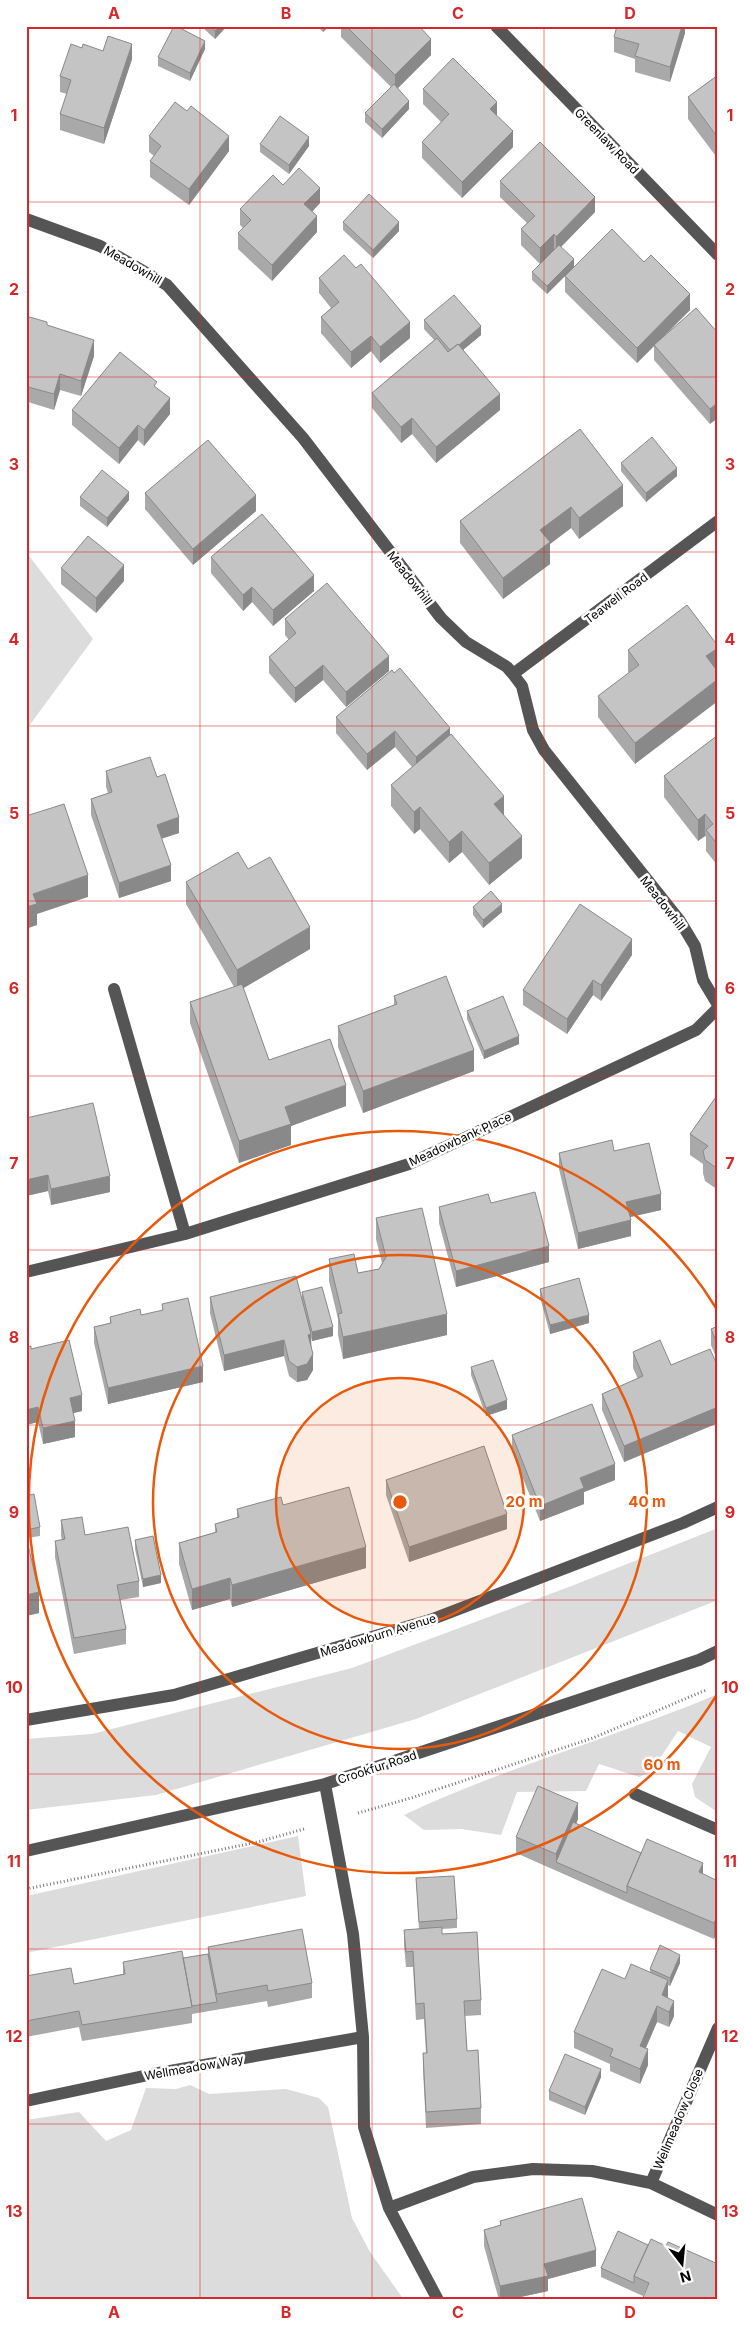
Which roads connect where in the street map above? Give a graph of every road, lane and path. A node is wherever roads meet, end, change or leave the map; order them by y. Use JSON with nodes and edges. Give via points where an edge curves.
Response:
{"nodes":[{"id":1,"x":496,"y":26,"type":"edge"},
{"id":2,"x":26,"y":219,"type":"edge"},
{"id":3,"x":718,"y":255,"type":"edge"},
{"id":4,"x":718,"y":521,"type":"edge"},
{"id":5,"x":514,"y":674,"type":"junction"},
{"id":6,"x":114,"y":989,"type":"dead end"},
{"id":7,"x":718,"y":1006,"type":"edge"},
{"id":8,"x":185,"y":1234,"type":"junction"},
{"id":9,"x":26,"y":1272,"type":"edge"},
{"id":10,"x":718,"y":1507,"type":"edge"},
{"id":11,"x":718,"y":1651,"type":"edge"},
{"id":12,"x":709,"y":1689,"type":"dead end"},
{"id":13,"x":26,"y":1720,"type":"edge"},
{"id":14,"x":326,"y":1784,"type":"junction"},
{"id":15,"x":635,"y":1794,"type":"dead end"},
{"id":16,"x":331,"y":1821,"type":"junction"},
{"id":17,"x":718,"y":1830,"type":"edge"},
{"id":18,"x":26,"y":1851,"type":"edge"},
{"id":19,"x":26,"y":1889,"type":"edge"},
{"id":20,"x":718,"y":2028,"type":"edge"},
{"id":21,"x":363,"y":2038,"type":"junction"},
{"id":22,"x":26,"y":2101,"type":"edge"},
{"id":23,"x":651,"y":2183,"type":"junction"},
{"id":24,"x":389,"y":2208,"type":"junction"},
{"id":25,"x":718,"y":2215,"type":"edge"},
{"id":26,"x":438,"y":2300,"type":"edge"}],
"edges":[{"from":1,"to":3,"type":"street","name":"Greenlaw Road"},
{"from":2,"to":5,"type":"street","name":"Meadowhill","via":[[100,246],[167,284],[303,438],[441,618],[466,642]]},
{"from":4,"to":5,"type":"street","name":"Teawell Road"},
{"from":5,"to":7,"type":"street","name":"Meadowhill","via":[[522,686],[533,730],[544,750],[680,921],[695,946],[702,980]]},
{"from":6,"to":8,"type":"street"},
{"from":7,"to":8,"type":"street","name":"Meadowbank Place","via":[[696,1030],[409,1164]]},
{"from":8,"to":9,"type":"street","name":"Meadowbank Place"},
{"from":10,"to":13,"type":"street","name":"Meadowburn Avenue","via":[[430,1620],[174,1695]]},
{"from":11,"to":14,"type":"street","name":"Crookfur Road"},
{"from":12,"to":16,"type":"path","via":[[593,1738]]},
{"from":14,"to":16,"type":"street"},
{"from":14,"to":18,"type":"street","name":"Crookfur Road"},
{"from":15,"to":17,"type":"street"},
{"from":16,"to":19,"type":"path","via":[[258,1842]]},
{"from":16,"to":21,"type":"street","via":[[353,1934]]},
{"from":20,"to":23,"type":"street","name":"Wellmeadow Close"},
{"from":21,"to":22,"type":"street","name":"Wellmeadow Way","via":[[154,2074]]},
{"from":21,"to":24,"type":"street","via":[[364,2127]]},
{"from":23,"to":24,"type":"street","name":"Wellmeadow Close","via":[[592,2171],[533,2168],[473,2176]]},
{"from":23,"to":25,"type":"street","name":"Wellmeadow Close"},
{"from":24,"to":26,"type":"street"}]}
